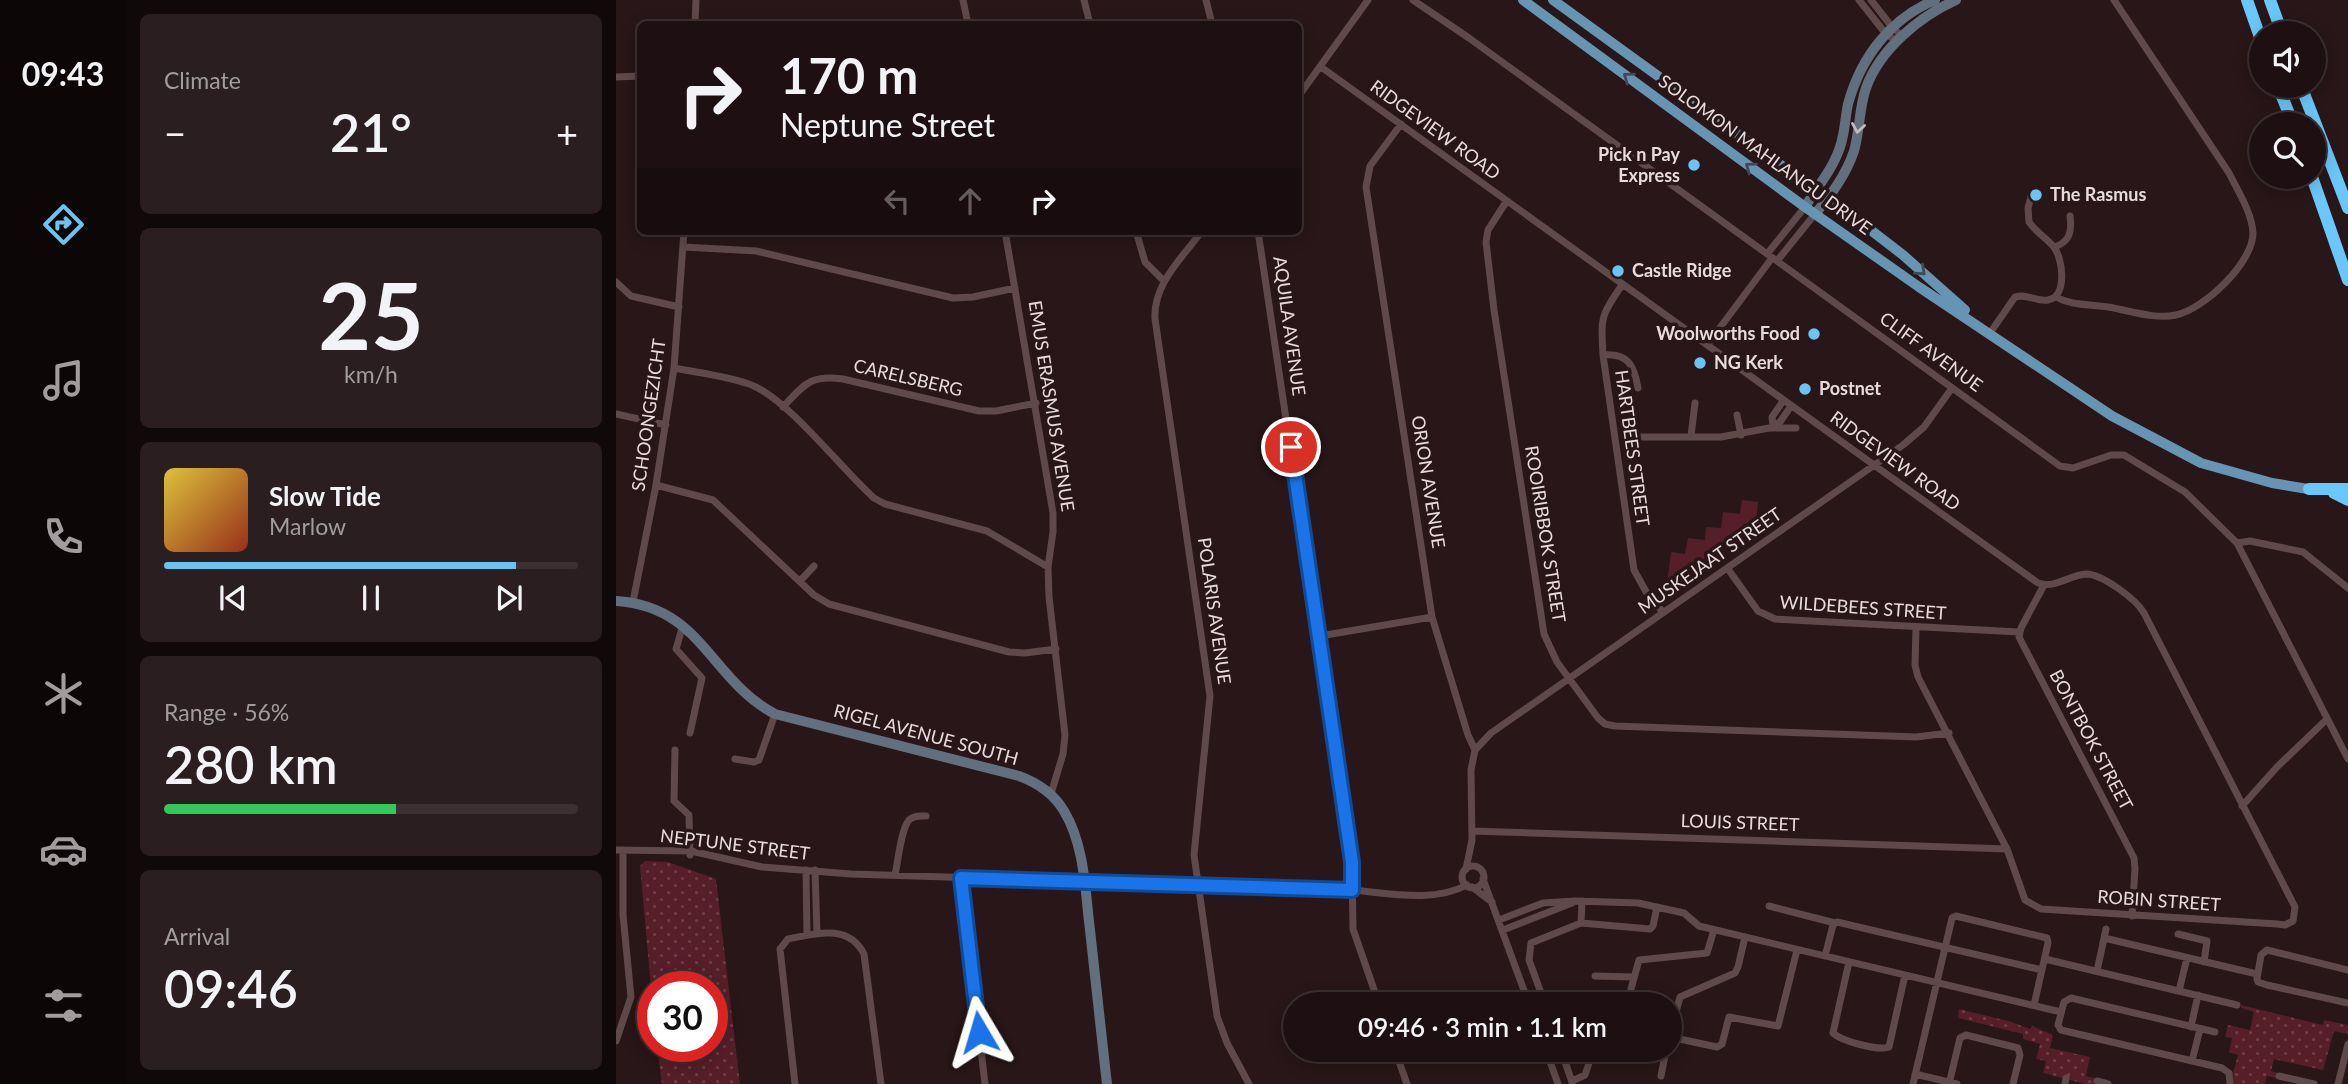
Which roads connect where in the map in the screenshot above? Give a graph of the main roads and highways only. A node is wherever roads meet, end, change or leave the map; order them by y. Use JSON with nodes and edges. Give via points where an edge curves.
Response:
{"nodes":[{"id":1,"x":1523,"y":0,"type":"edge"},
{"id":2,"x":1553,"y":0,"type":"edge"},
{"id":3,"x":1935,"y":0,"type":"edge"},
{"id":4,"x":1956,"y":0,"type":"edge"},
{"id":5,"x":2247,"y":0,"type":"edge"},
{"id":6,"x":2270,"y":0,"type":"edge"},
{"id":7,"x":2254,"y":21,"type":"edge"},
{"id":8,"x":2277,"y":21,"type":"edge"},
{"id":9,"x":2326,"y":149,"type":"edge"},
{"id":10,"x":2326,"y":152,"type":"edge"},
{"id":11,"x":2317,"y":189,"type":"edge"},
{"id":12,"x":2318,"y":189,"type":"edge"},
{"id":13,"x":1815,"y":190,"type":"junction"},
{"id":14,"x":2348,"y":194,"type":"edge"},
{"id":15,"x":1828,"y":199,"type":"junction"},
{"id":16,"x":2348,"y":208,"type":"edge"},
{"id":17,"x":1810,"y":211,"type":"junction"},
{"id":18,"x":2348,"y":259,"type":"edge"},
{"id":19,"x":2348,"y":280,"type":"edge"},
{"id":20,"x":1990,"y":333,"type":"junction"},
{"id":21,"x":2309,"y":489,"type":"junction"},
{"id":22,"x":2348,"y":489,"type":"edge"},
{"id":23,"x":2334,"y":493,"type":"junction"},
{"id":24,"x":2348,"y":495,"type":"edge"},
{"id":25,"x":2348,"y":500,"type":"edge"},
{"id":26,"x":616,"y":601,"type":"edge"},
{"id":27,"x":1108,"y":1084,"type":"edge"}],
"edges":[{"from":17,"to":1,"type":"main road","name":"SOLOMON MAHLANGU DRIVE","one_way":true},
{"from":2,"to":13,"type":"main road","name":"SOLOMON MAHLANGU DRIVE"},
{"from":3,"to":13,"type":"main road","via":[[1889,31],[1870,54],[1847,107],[1840,147]]},
{"from":4,"to":15,"type":"main road","one_way":true,"via":[[1933,11],[1900,39],[1871,76],[1853,152]]},
{"from":5,"to":7,"type":"highway"},
{"from":6,"to":8,"type":"highway"},
{"from":9,"to":14,"type":"highway"},
{"from":10,"to":16,"type":"highway"},
{"from":11,"to":19,"type":"highway"},
{"from":12,"to":18,"type":"highway"},
{"from":13,"to":15,"type":"main road","name":"SOLOMON MAHLANGU DRIVE"},
{"from":13,"to":17,"type":"main road"},
{"from":15,"to":17,"type":"main road"},
{"from":15,"to":20,"type":"main road","name":"SOLOMON MAHLANGU DRIVE","one_way":true,"via":[[1903,255]]},
{"from":17,"to":20,"type":"main road","name":"SOLOMON MAHLANGU DRIVE"},
{"from":20,"to":21,"type":"main road","name":"SOLOMON MAHLANGU DRIVE","via":[[2080,396],[2179,453],[2236,474]]},
{"from":21,"to":22,"type":"highway"},
{"from":21,"to":23,"type":"main road","name":"SOLOMON MAHLANGU DRIVE"},
{"from":23,"to":24,"type":"main road","name":"SOLOMON MAHLANGU DRIVE"},
{"from":23,"to":25,"type":"highway"},
{"from":26,"to":27,"type":"main road","name":"RIGEL AVENUE SOUTH","via":[[664,612],[683,625],[745,693],[775,714],[1019,776],[1051,794],[1074,832]]}]}
